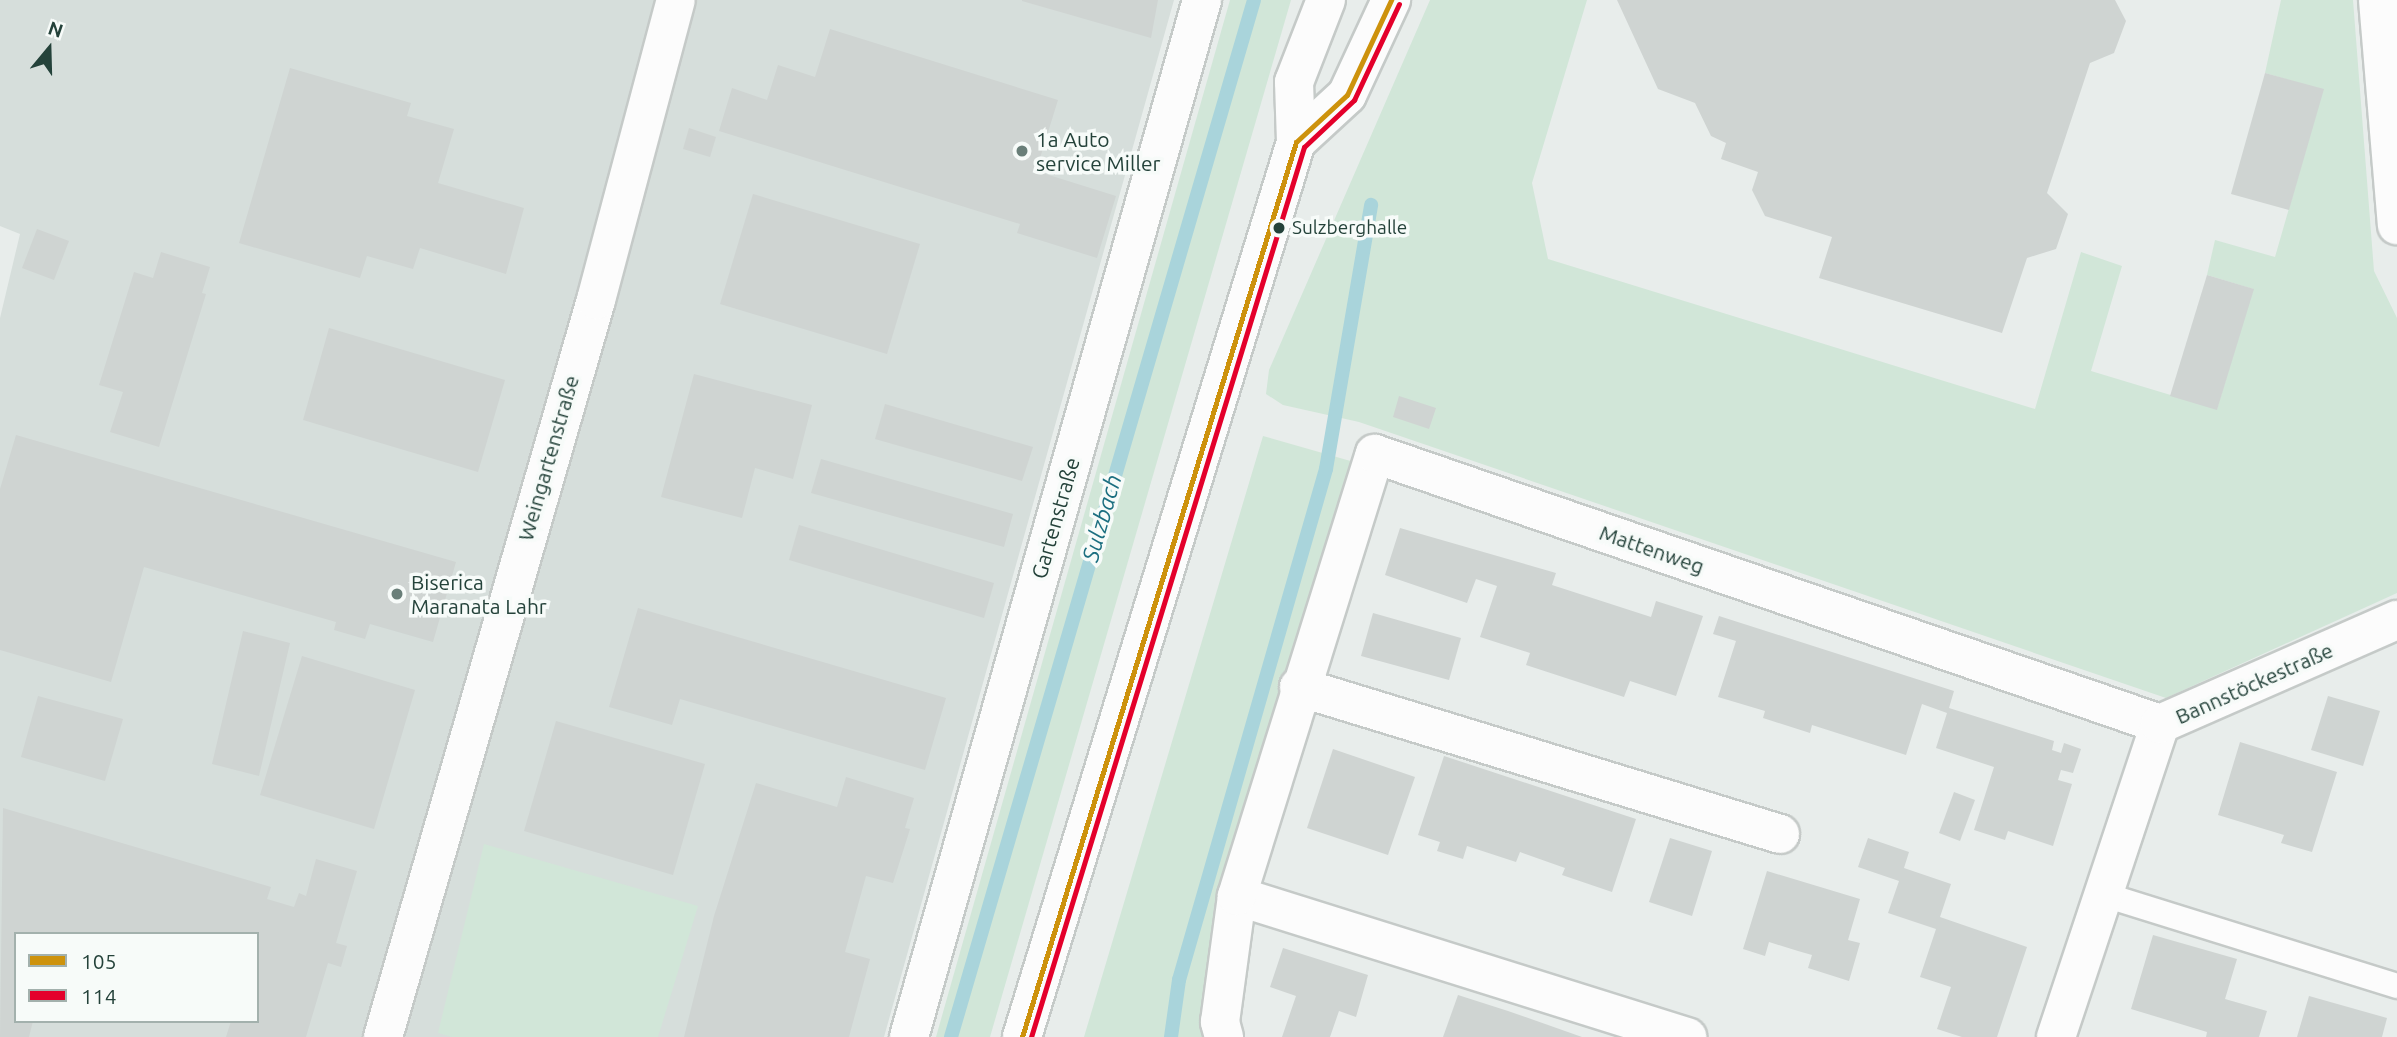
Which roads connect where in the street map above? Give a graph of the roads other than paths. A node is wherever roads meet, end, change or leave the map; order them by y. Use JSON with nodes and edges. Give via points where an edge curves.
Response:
{"nodes":[{"id":1,"x":676,"y":0,"type":"edge"},
{"id":2,"x":1202,"y":0,"type":"edge"},
{"id":3,"x":1326,"y":0,"type":"edge"},
{"id":4,"x":1391,"y":0,"type":"edge"},
{"id":5,"x":2378,"y":0,"type":"edge"},
{"id":6,"x":1296,"y":142,"type":"junction"},
{"id":7,"x":2397,"y":225,"type":"edge"},
{"id":8,"x":2397,"y":620,"type":"edge"},
{"id":9,"x":1299,"y":687,"type":"junction"},
{"id":10,"x":2160,"y":724,"type":"junction"},
{"id":11,"x":1780,"y":834,"type":"dead end"},
{"id":12,"x":2102,"y":894,"type":"junction"},
{"id":13,"x":1237,"y":896,"type":"junction"},
{"id":14,"x":2397,"y":986,"type":"edge"},
{"id":15,"x":383,"y":1037,"type":"edge"},
{"id":16,"x":909,"y":1037,"type":"edge"},
{"id":17,"x":1022,"y":1037,"type":"edge"},
{"id":18,"x":1224,"y":1037,"type":"edge"},
{"id":19,"x":1687,"y":1037,"type":"edge"},
{"id":20,"x":2056,"y":1037,"type":"edge"}],
"edges":[{"from":1,"to":15,"type":"street","name":"Weingartenstraße","via":[[596,300]]},
{"from":2,"to":16,"type":"street","name":"Gartenstraße"},
{"from":3,"to":6,"type":"street","via":[[1294,82]]},
{"from":4,"to":6,"type":"street","via":[[1347,95]]},
{"from":5,"to":7,"type":"street"},
{"from":6,"to":17,"type":"street"},
{"from":8,"to":10,"type":"street","name":"Bannstöckestraße"},
{"from":9,"to":10,"type":"street","name":"Mattenweg","via":[[1375,454]]},
{"from":9,"to":11,"type":"street"},
{"from":9,"to":13,"type":"street","name":"Mattenweg"},
{"from":10,"to":12,"type":"street","name":"Bannstöckestraße"},
{"from":12,"to":14,"type":"lane"},
{"from":12,"to":20,"type":"street","name":"Bannstöckestraße"},
{"from":13,"to":18,"type":"street","name":"Mattenweg","via":[[1220,1022]]},
{"from":13,"to":19,"type":"street"}]}
